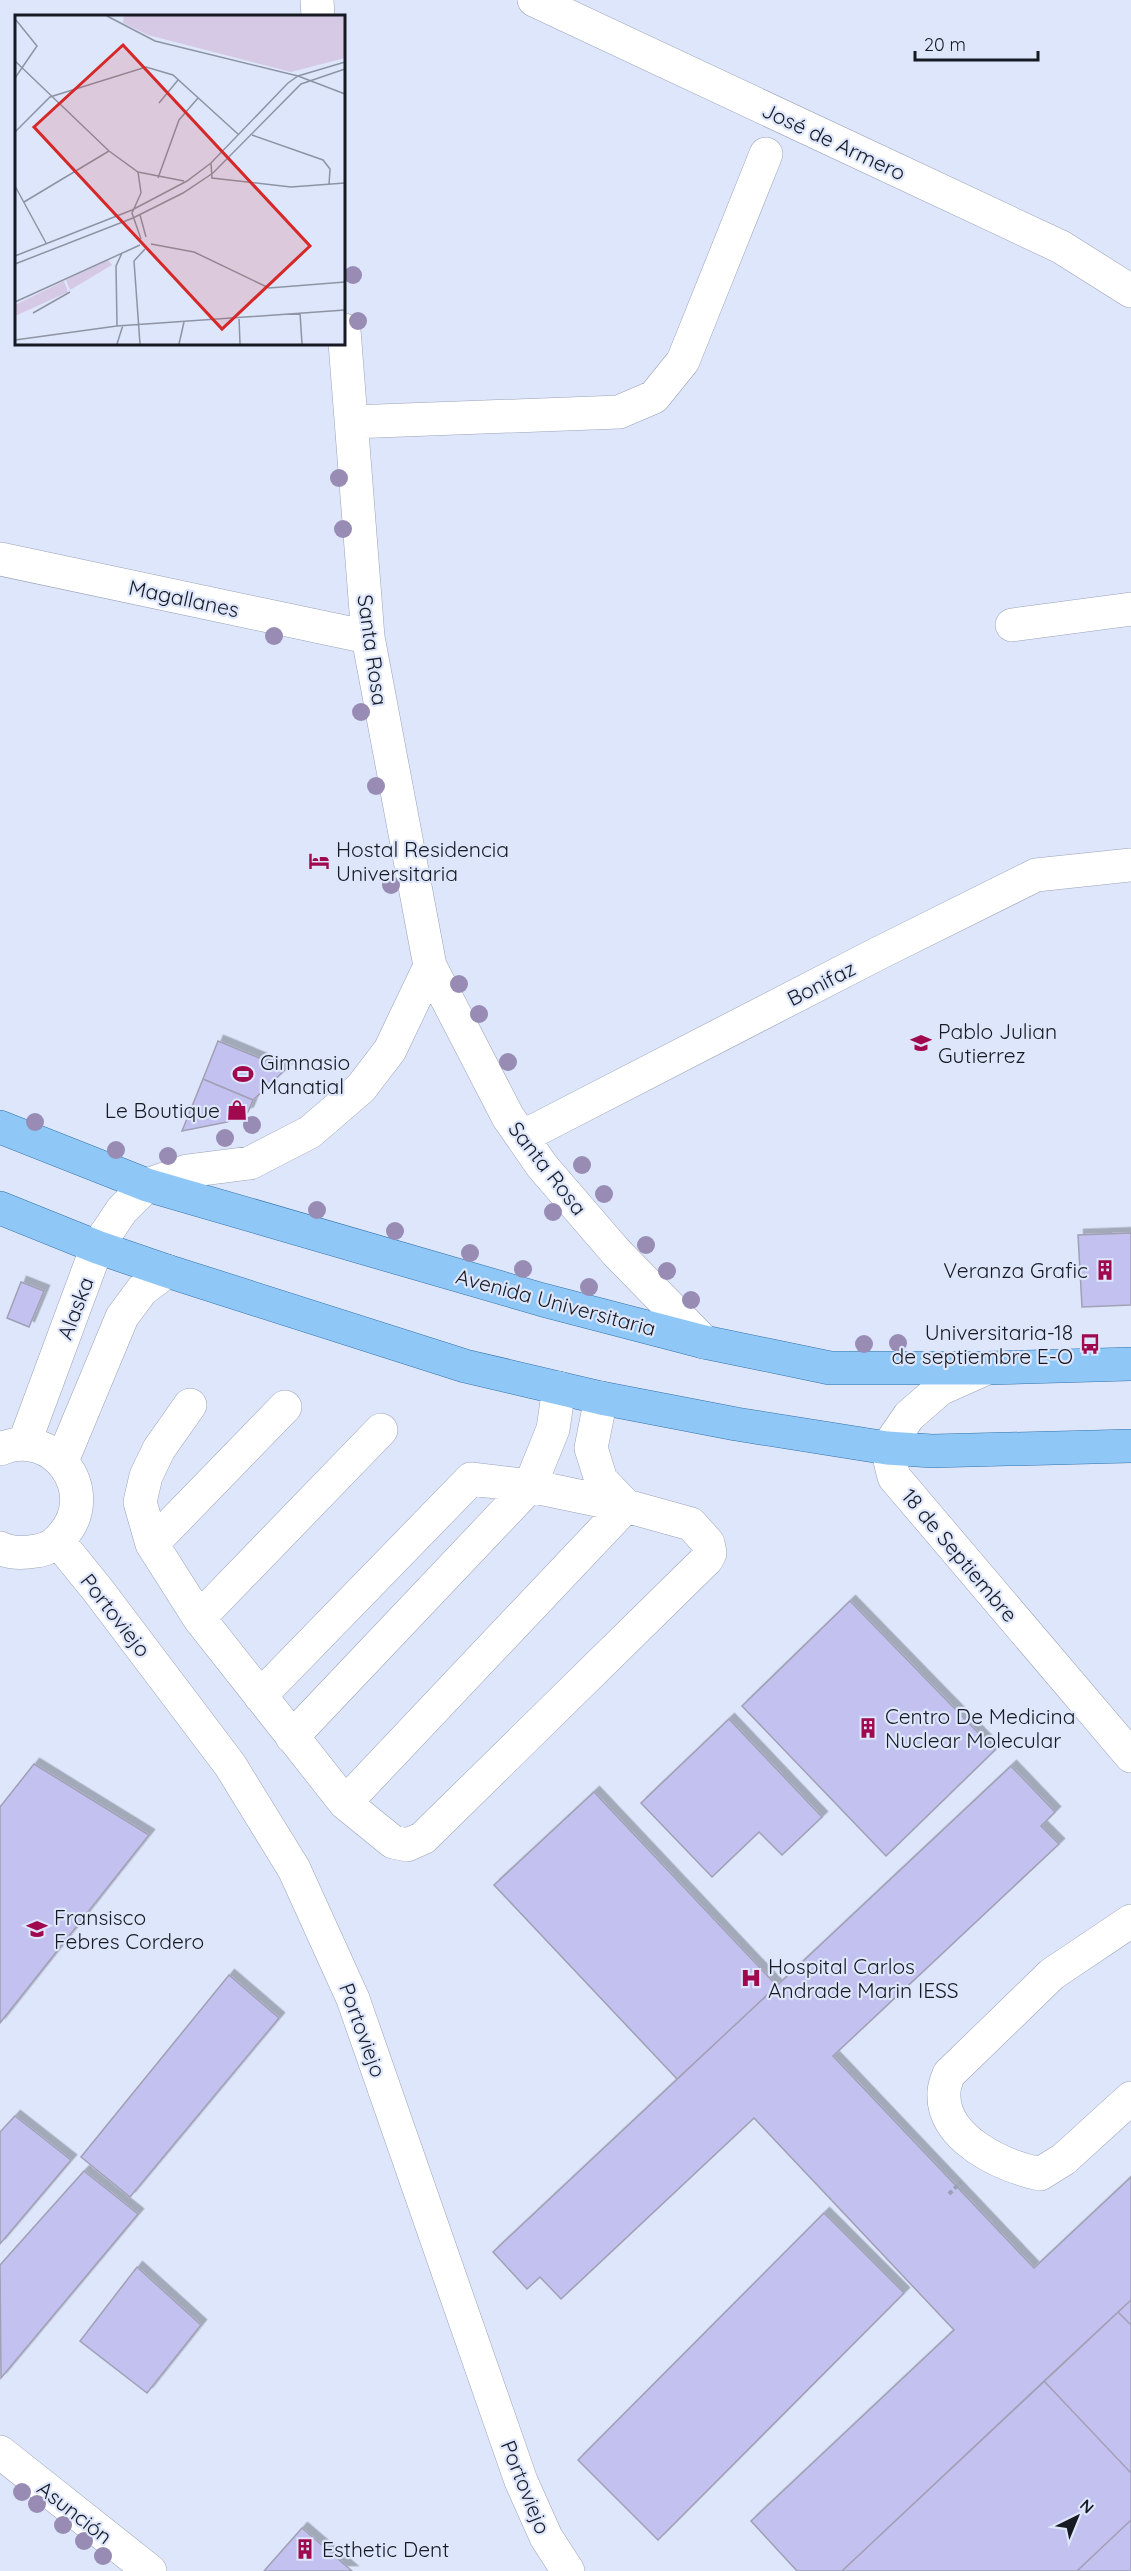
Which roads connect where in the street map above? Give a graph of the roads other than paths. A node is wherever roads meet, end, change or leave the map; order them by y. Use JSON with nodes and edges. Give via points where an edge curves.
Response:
{"nodes":[{"id":1,"x":317,"y":0,"type":"edge"},
{"id":2,"x":534,"y":0,"type":"edge"},
{"id":3,"x":318,"y":15,"type":"edge"},
{"id":4,"x":766,"y":154,"type":"dead end"},
{"id":5,"x":1131,"y":291,"type":"edge"},
{"id":6,"x":345,"y":343,"type":"edge"},
{"id":7,"x":351,"y":422,"type":"junction"},
{"id":8,"x":0,"y":559,"type":"edge"},
{"id":9,"x":1131,"y":609,"type":"edge"},
{"id":10,"x":1012,"y":625,"type":"dead end"},
{"id":11,"x":368,"y":637,"type":"junction"},
{"id":12,"x":1131,"y":865,"type":"edge"},
{"id":13,"x":430,"y":966,"type":"junction"},
{"id":14,"x":0,"y":1127,"type":"edge"},
{"id":15,"x":522,"y":1137,"type":"junction"},
{"id":16,"x":147,"y":1185,"type":"junction"},
{"id":17,"x":0,"y":1208,"type":"edge"},
{"id":18,"x":98,"y":1247,"type":"junction"},
{"id":19,"x":167,"y":1271,"type":"junction"},
{"id":20,"x":705,"y":1342,"type":"junction"},
{"id":21,"x":1131,"y":1364,"type":"edge"},
{"id":22,"x":987,"y":1368,"type":"junction"},
{"id":23,"x":559,"y":1389,"type":"junction"},
{"id":24,"x":601,"y":1398,"type":"junction"},
{"id":25,"x":190,"y":1405,"type":"dead end"},
{"id":26,"x":285,"y":1407,"type":"dead end"},
{"id":27,"x":381,"y":1430,"type":"dead end"},
{"id":28,"x":1131,"y":1446,"type":"edge"},
{"id":29,"x":12,"y":1447,"type":"edge"},
{"id":30,"x":887,"y":1448,"type":"junction"},
{"id":31,"x":62,"y":1461,"type":"junction"},
{"id":32,"x":531,"y":1486,"type":"junction"},
{"id":33,"x":626,"y":1506,"type":"junction"},
{"id":34,"x":58,"y":1541,"type":"junction"},
{"id":35,"x":152,"y":1544,"type":"junction"},
{"id":36,"x":0,"y":1548,"type":"edge"},
{"id":37,"x":199,"y":1618,"type":"junction"},
{"id":38,"x":260,"y":1696,"type":"junction"},
{"id":39,"x":292,"y":1737,"type":"junction"},
{"id":40,"x":1131,"y":1756,"type":"edge"},
{"id":41,"x":345,"y":1803,"type":"junction"},
{"id":42,"x":1131,"y":1921,"type":"edge"},
{"id":43,"x":1131,"y":2098,"type":"edge"},
{"id":44,"x":0,"y":2452,"type":"edge"},
{"id":45,"x":150,"y":2571,"type":"edge"},
{"id":46,"x":568,"y":2571,"type":"edge"}],
"edges":[{"from":1,"to":3,"type":"street"},
{"from":2,"to":5,"type":"street","name":"José de Armero","via":[[1061,247]]},
{"from":4,"to":7,"type":"street","via":[[683,361],[654,397],[619,412]]},
{"from":6,"to":7,"type":"street","name":"Santa Rosa"},
{"from":7,"to":11,"type":"street","name":"Santa Rosa"},
{"from":8,"to":11,"type":"street","name":"Magallanes"},
{"from":9,"to":10,"type":"street"},
{"from":11,"to":13,"type":"street","name":"Santa Rosa"},
{"from":12,"to":15,"type":"street","name":"Bonifaz","via":[[1036,875]]},
{"from":13,"to":15,"type":"street","name":"Santa Rosa"},
{"from":13,"to":16,"type":"street","via":[[390,1050],[361,1089],[310,1132],[250,1163],[187,1171]]},
{"from":14,"to":16,"type":"main road","name":"Avenida Universitaria"},
{"from":15,"to":20,"type":"street","name":"Santa Rosa","via":[[616,1252]]},
{"from":16,"to":18,"type":"street","name":"Alaska","via":[[122,1210]]},
{"from":16,"to":20,"type":"main road","name":"Avenida Universitaria","via":[[543,1300]]},
{"from":17,"to":18,"type":"main road"},
{"from":18,"to":19,"type":"main road"},
{"from":18,"to":29,"type":"street","name":"Alaska"},
{"from":19,"to":23,"type":"main road","via":[[465,1366]]},
{"from":19,"to":31,"type":"street","via":[[142,1290],[122,1317]]},
{"from":20,"to":22,"type":"main road","name":"Avenida Universitaria","via":[[830,1368]]},
{"from":21,"to":22,"type":"main road","name":"Avenida Universitaria"},
{"from":22,"to":30,"type":"street","via":[[940,1389],[909,1416]]},
{"from":23,"to":24,"type":"main road"},
{"from":23,"to":32,"type":"street","via":[[552,1429]]},
{"from":24,"to":30,"type":"main road","via":[[736,1425]]},
{"from":24,"to":33,"type":"street","via":[[591,1448],[601,1480]]},
{"from":25,"to":35,"type":"street","via":[[159,1449],[146,1476],[140,1502]]},
{"from":26,"to":35,"type":"street"},
{"from":27,"to":37,"type":"street"},
{"from":28,"to":30,"type":"main road","via":[[932,1451]]},
{"from":29,"to":31,"type":"street","via":[[38,1446]]},
{"from":30,"to":40,"type":"street","name":"18 de Septiembre","via":[[894,1477]]},
{"from":31,"to":34,"type":"street","via":[[72,1475],[77,1493],[76,1511]]},
{"from":32,"to":33,"type":"street"},
{"from":32,"to":38,"type":"street","via":[[471,1479]]},
{"from":32,"to":39,"type":"street"},
{"from":33,"to":41,"type":"street"},
{"from":33,"to":41,"type":"street","via":[[691,1524],[708,1543],[710,1552],[706,1559],[423,1838],[407,1845],[393,1842]]},
{"from":34,"to":36,"type":"street","via":[[42,1550],[23,1553]]},
{"from":34,"to":46,"type":"street","name":"Portoviejo","via":[[230,1765],[294,1869],[353,1999],[521,2481],[546,2537]]},
{"from":35,"to":37,"type":"street"},
{"from":37,"to":38,"type":"street"},
{"from":38,"to":39,"type":"street"},
{"from":39,"to":41,"type":"street"},
{"from":42,"to":43,"type":"street","via":[[1052,1974],[949,2074],[944,2091],[946,2111],[963,2137],[986,2155],[1040,2174],[1064,2159]]},
{"from":44,"to":45,"type":"street","name":"Asunción"}]}
